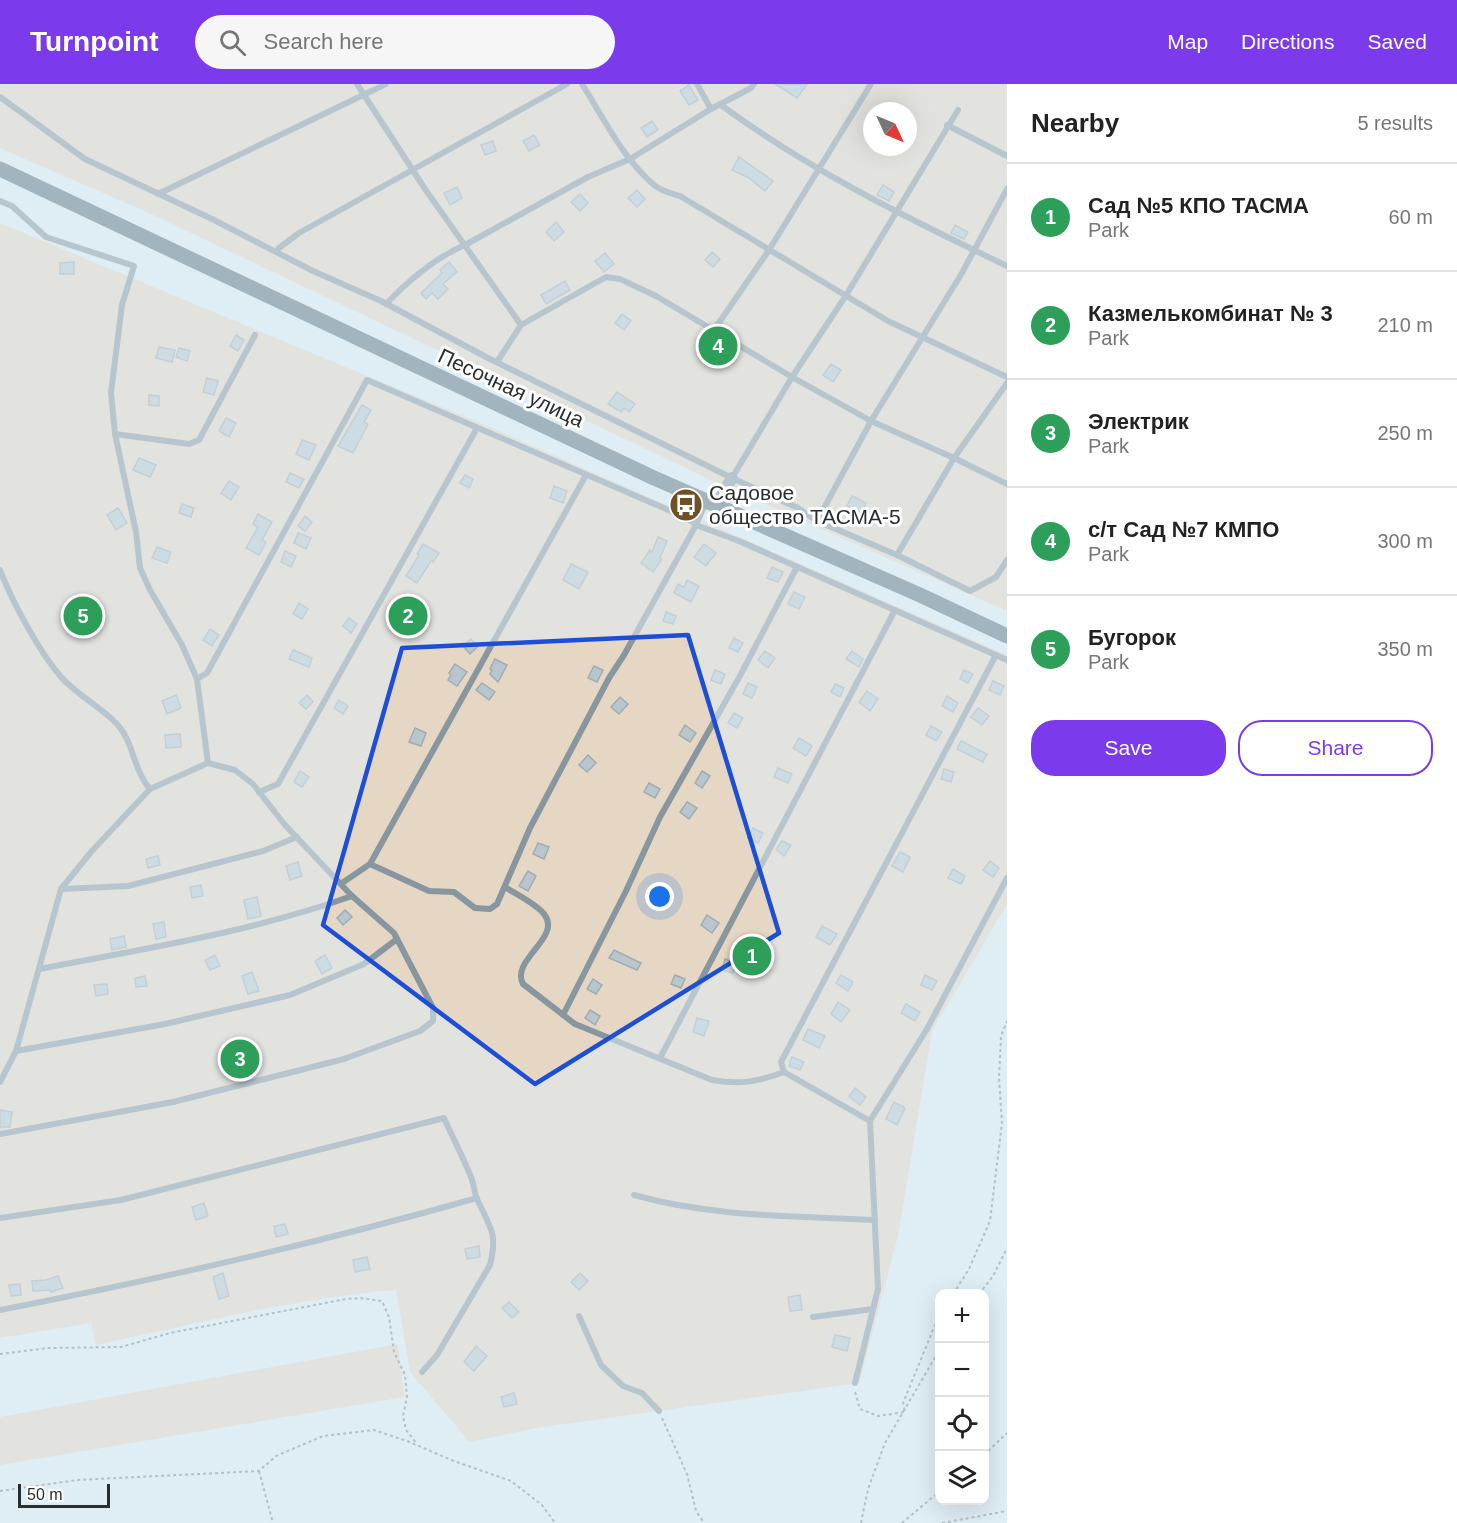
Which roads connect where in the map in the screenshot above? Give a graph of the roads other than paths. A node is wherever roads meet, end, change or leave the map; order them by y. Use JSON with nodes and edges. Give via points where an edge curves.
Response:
{"nodes":[{"id":1,"x":357,"y":84,"type":"edge"},
{"id":2,"x":386,"y":84,"type":"edge"},
{"id":3,"x":567,"y":84,"type":"edge"},
{"id":4,"x":582,"y":84,"type":"edge"},
{"id":5,"x":697,"y":84,"type":"edge"},
{"id":6,"x":754,"y":84,"type":"edge"},
{"id":7,"x":871,"y":84,"type":"edge"},
{"id":8,"x":363,"y":95,"type":"junction"},
{"id":9,"x":0,"y":97,"type":"edge"},
{"id":10,"x":721,"y":105,"type":"junction"},
{"id":11,"x":711,"y":110,"type":"junction"},
{"id":12,"x":958,"y":110,"type":"dead end"},
{"id":13,"x":947,"y":125,"type":"junction"},
{"id":14,"x":1007,"y":156,"type":"edge"},
{"id":15,"x":630,"y":159,"type":"junction"},
{"id":16,"x":0,"y":169,"type":"edge"},
{"id":17,"x":820,"y":169,"type":"junction"},
{"id":18,"x":413,"y":170,"type":"junction"},
{"id":19,"x":1007,"y":189,"type":"edge"},
{"id":20,"x":158,"y":194,"type":"junction"},
{"id":21,"x":0,"y":201,"type":"edge"},
{"id":22,"x":896,"y":211,"type":"junction"},
{"id":23,"x":465,"y":245,"type":"junction"},
{"id":24,"x":279,"y":248,"type":"dead end"},
{"id":25,"x":769,"y":250,"type":"junction"},
{"id":26,"x":974,"y":251,"type":"junction"},
{"id":27,"x":1007,"y":266,"type":"edge"},
{"id":28,"x":845,"y":297,"type":"junction"},
{"id":29,"x":386,"y":304,"type":"junction"},
{"id":30,"x":521,"y":325,"type":"junction"},
{"id":31,"x":714,"y":330,"type":"junction"},
{"id":32,"x":255,"y":335,"type":"dead end"},
{"id":33,"x":924,"y":337,"type":"junction"},
{"id":34,"x":497,"y":362,"type":"junction"},
{"id":35,"x":792,"y":377,"type":"junction"},
{"id":36,"x":1007,"y":377,"type":"edge"},
{"id":37,"x":1007,"y":384,"type":"edge"},
{"id":38,"x":872,"y":421,"type":"junction"},
{"id":39,"x":477,"y":428,"type":"junction"},
{"id":40,"x":115,"y":434,"type":"junction"},
{"id":41,"x":954,"y":458,"type":"junction"},
{"id":42,"x":586,"y":475,"type":"junction"},
{"id":43,"x":732,"y":478,"type":"junction"},
{"id":44,"x":1007,"y":484,"type":"edge"},
{"id":45,"x":711,"y":503,"type":"junction"},
{"id":46,"x":817,"y":521,"type":"junction"},
{"id":47,"x":696,"y":525,"type":"junction"},
{"id":48,"x":897,"y":555,"type":"junction"},
{"id":49,"x":1007,"y":560,"type":"edge"},
{"id":50,"x":797,"y":567,"type":"junction"},
{"id":51,"x":0,"y":570,"type":"edge"},
{"id":52,"x":895,"y":610,"type":"junction"},
{"id":53,"x":1007,"y":636,"type":"edge"},
{"id":54,"x":996,"y":655,"type":"junction"},
{"id":55,"x":1007,"y":660,"type":"edge"},
{"id":56,"x":197,"y":679,"type":"junction"},
{"id":57,"x":208,"y":762,"type":"junction"},
{"id":58,"x":150,"y":789,"type":"junction"},
{"id":59,"x":259,"y":792,"type":"junction"},
{"id":60,"x":297,"y":837,"type":"junction"},
{"id":61,"x":370,"y":864,"type":"junction"},
{"id":62,"x":1007,"y":878,"type":"edge"},
{"id":63,"x":342,"y":883,"type":"junction"},
{"id":64,"x":505,"y":887,"type":"junction"},
{"id":65,"x":61,"y":889,"type":"junction"},
{"id":66,"x":352,"y":896,"type":"junction"},
{"id":67,"x":397,"y":939,"type":"junction"},
{"id":68,"x":39,"y":969,"type":"junction"},
{"id":69,"x":563,"y":1015,"type":"junction"},
{"id":70,"x":16,"y":1051,"type":"junction"},
{"id":71,"x":660,"y":1058,"type":"junction"},
{"id":72,"x":784,"y":1072,"type":"junction"},
{"id":73,"x":0,"y":1082,"type":"edge"},
{"id":74,"x":870,"y":1121,"type":"junction"},
{"id":75,"x":0,"y":1134,"type":"edge"},
{"id":76,"x":634,"y":1195,"type":"dead end"},
{"id":77,"x":477,"y":1198,"type":"junction"},
{"id":78,"x":0,"y":1218,"type":"edge"},
{"id":79,"x":875,"y":1220,"type":"junction"},
{"id":80,"x":873,"y":1309,"type":"junction"},
{"id":81,"x":0,"y":1310,"type":"edge"},
{"id":82,"x":579,"y":1316,"type":"dead end"},
{"id":83,"x":813,"y":1317,"type":"dead end"},
{"id":84,"x":422,"y":1372,"type":"dead end"},
{"id":85,"x":855,"y":1383,"type":"road end"},
{"id":86,"x":659,"y":1411,"type":"road end"}],
"edges":[{"from":1,"to":8,"type":"lane"},
{"from":2,"to":8,"type":"lane"},
{"from":3,"to":18,"type":"lane"},
{"from":4,"to":15,"type":"lane"},
{"from":5,"to":11,"type":"lane"},
{"from":6,"to":10,"type":"lane"},
{"from":7,"to":17,"type":"lane"},
{"from":8,"to":18,"type":"lane"},
{"from":8,"to":20,"type":"lane"},
{"from":9,"to":20,"type":"lane","via":[[85,159]]},
{"from":10,"to":11,"type":"lane"},
{"from":10,"to":17,"type":"lane"},
{"from":11,"to":15,"type":"lane"},
{"from":12,"to":13,"type":"lane"},
{"from":13,"to":14,"type":"lane"},
{"from":13,"to":22,"type":"lane"},
{"from":15,"to":23,"type":"lane","via":[[588,177]]},
{"from":15,"to":25,"type":"lane","via":[[664,192],[680,196]]},
{"from":16,"to":45,"type":"main road","name":"Песочная улица"},
{"from":17,"to":22,"type":"lane"},
{"from":17,"to":25,"type":"lane"},
{"from":18,"to":23,"type":"lane"},
{"from":18,"to":24,"type":"lane"},
{"from":19,"to":26,"type":"lane"},
{"from":20,"to":29,"type":"lane"},
{"from":21,"to":40,"type":"lane","via":[[12,206],[46,237],[135,266],[122,305],[111,393]]},
{"from":22,"to":26,"type":"lane"},
{"from":22,"to":28,"type":"lane"},
{"from":23,"to":29,"type":"lane","via":[[414,276]]},
{"from":23,"to":30,"type":"lane"},
{"from":25,"to":28,"type":"lane"},
{"from":25,"to":31,"type":"lane"},
{"from":26,"to":27,"type":"lane"},
{"from":26,"to":33,"type":"lane"},
{"from":28,"to":33,"type":"lane"},
{"from":28,"to":35,"type":"lane"},
{"from":29,"to":34,"type":"lane"},
{"from":30,"to":31,"type":"lane","via":[[606,277],[620,279],[656,296]]},
{"from":30,"to":34,"type":"lane"},
{"from":31,"to":35,"type":"lane"},
{"from":32,"to":40,"type":"lane","via":[[199,440],[189,444]]},
{"from":33,"to":36,"type":"lane"},
{"from":33,"to":38,"type":"lane"},
{"from":34,"to":43,"type":"lane"},
{"from":35,"to":38,"type":"lane"},
{"from":35,"to":43,"type":"lane"},
{"from":37,"to":41,"type":"lane"},
{"from":38,"to":41,"type":"lane"},
{"from":38,"to":46,"type":"lane"},
{"from":39,"to":42,"type":"lane"},
{"from":39,"to":56,"type":"lane","via":[[367,381],[207,673]]},
{"from":39,"to":59,"type":"lane","via":[[278,784]]},
{"from":40,"to":56,"type":"lane","via":[[141,568]]},
{"from":41,"to":44,"type":"lane"},
{"from":41,"to":48,"type":"lane"},
{"from":42,"to":47,"type":"lane"},
{"from":42,"to":61,"type":"lane"},
{"from":43,"to":45,"type":"street"},
{"from":43,"to":46,"type":"lane","via":[[798,508]]},
{"from":45,"to":47,"type":"lane"},
{"from":45,"to":53,"type":"main road","name":"Песочная улица"},
{"from":46,"to":48,"type":"lane"},
{"from":47,"to":50,"type":"lane"},
{"from":47,"to":64,"type":"lane","via":[[588,718],[530,828]]},
{"from":48,"to":49,"type":"lane","via":[[970,591],[996,578]]},
{"from":50,"to":52,"type":"lane"},
{"from":50,"to":69,"type":"lane","via":[[660,817]]},
{"from":51,"to":58,"type":"lane","via":[[34,637],[62,678],[118,725],[141,779]]},
{"from":52,"to":54,"type":"lane"},
{"from":52,"to":71,"type":"lane"},
{"from":54,"to":55,"type":"lane"},
{"from":54,"to":72,"type":"lane","via":[[781,1062]]},
{"from":56,"to":57,"type":"lane"},
{"from":57,"to":58,"type":"lane"},
{"from":57,"to":59,"type":"lane","via":[[235,771]]},
{"from":58,"to":65,"type":"lane"},
{"from":59,"to":60,"type":"lane"},
{"from":60,"to":63,"type":"lane"},
{"from":60,"to":65,"type":"lane","via":[[263,851],[128,885]]},
{"from":61,"to":63,"type":"lane"},
{"from":61,"to":64,"type":"lane","via":[[429,891],[454,892],[481,910],[496,904]]},
{"from":62,"to":74,"type":"lane","via":[[927,1029]]},
{"from":63,"to":66,"type":"lane"},
{"from":64,"to":69,"type":"lane","via":[[547,919],[545,935],[521,970],[520,979]]},
{"from":65,"to":68,"type":"lane"},
{"from":66,"to":67,"type":"lane"},
{"from":66,"to":68,"type":"lane","via":[[211,937]]},
{"from":67,"to":70,"type":"lane","via":[[364,964],[290,994],[165,1024]]},
{"from":67,"to":75,"type":"lane","via":[[433,1008],[433,1022],[420,1030],[344,1059],[173,1102]]},
{"from":68,"to":70,"type":"lane"},
{"from":69,"to":71,"type":"lane","via":[[575,1024]]},
{"from":70,"to":73,"type":"lane"},
{"from":71,"to":72,"type":"lane","via":[[712,1080],[733,1084],[759,1081]]},
{"from":72,"to":74,"type":"lane"},
{"from":74,"to":79,"type":"lane"},
{"from":76,"to":79,"type":"lane","via":[[721,1212]]},
{"from":77,"to":78,"type":"lane","via":[[444,1118],[121,1200]]},
{"from":77,"to":81,"type":"lane","via":[[384,1225],[138,1283]]},
{"from":77,"to":84,"type":"lane","via":[[493,1233],[490,1265],[437,1355]]},
{"from":79,"to":80,"type":"lane","via":[[878,1289]]},
{"from":80,"to":83,"type":"lane"},
{"from":80,"to":85,"type":"lane"},
{"from":82,"to":86,"type":"lane","via":[[601,1365],[623,1386],[642,1393]]}]}
